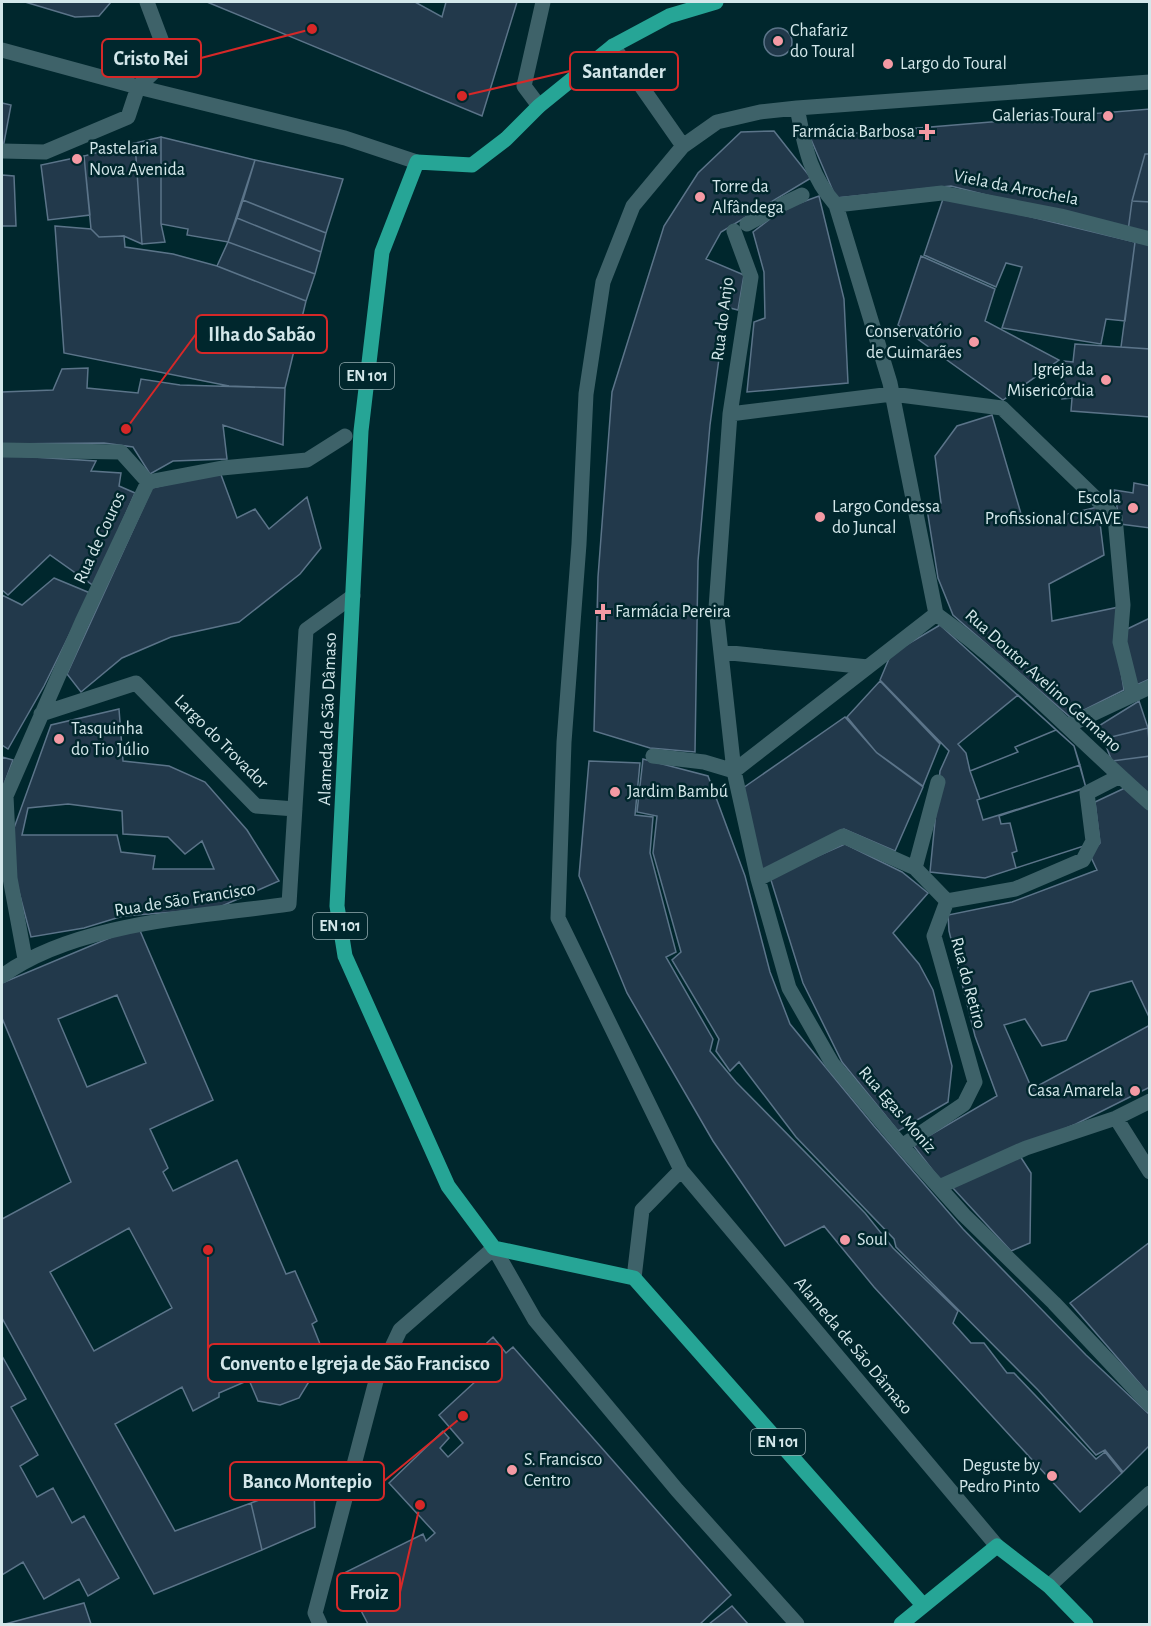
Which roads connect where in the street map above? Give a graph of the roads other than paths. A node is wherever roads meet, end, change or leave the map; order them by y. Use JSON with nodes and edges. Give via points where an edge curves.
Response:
{"nodes":[{"id":1,"x":147,"y":2,"type":"edge"},
{"id":2,"x":543,"y":2,"type":"edge"},
{"id":3,"x":716,"y":2,"type":"edge"},
{"id":4,"x":613,"y":46,"type":"junction"},
{"id":5,"x":2,"y":50,"type":"edge"},
{"id":6,"x":1149,"y":82,"type":"edge"},
{"id":7,"x":138,"y":87,"type":"junction"},
{"id":8,"x":539,"y":106,"type":"junction"},
{"id":9,"x":797,"y":108,"type":"junction"},
{"id":10,"x":683,"y":146,"type":"junction"},
{"id":11,"x":2,"y":151,"type":"edge"},
{"id":12,"x":417,"y":162,"type":"junction"},
{"id":13,"x":802,"y":195,"type":"dead end"},
{"id":14,"x":836,"y":204,"type":"junction"},
{"id":15,"x":781,"y":205,"type":"dead end"},
{"id":16,"x":765,"y":214,"type":"dead end"},
{"id":17,"x":1149,"y":239,"type":"edge"},
{"id":18,"x":892,"y":393,"type":"junction"},
{"id":19,"x":730,"y":414,"type":"junction"},
{"id":20,"x":345,"y":436,"type":"dead end"},
{"id":21,"x":2,"y":450,"type":"edge"},
{"id":22,"x":148,"y":482,"type":"junction"},
{"id":23,"x":353,"y":596,"type":"junction"},
{"id":24,"x":936,"y":614,"type":"junction"},
{"id":25,"x":721,"y":652,"type":"junction"},
{"id":26,"x":868,"y":667,"type":"junction"},
{"id":27,"x":1149,"y":687,"type":"edge"},
{"id":28,"x":1133,"y":694,"type":"junction"},
{"id":29,"x":40,"y":714,"type":"junction"},
{"id":30,"x":1069,"y":725,"type":"junction"},
{"id":31,"x":652,"y":756,"type":"dead end"},
{"id":32,"x":734,"y":771,"type":"junction"},
{"id":33,"x":1120,"y":776,"type":"junction"},
{"id":34,"x":938,"y":782,"type":"dead end"},
{"id":35,"x":4,"y":796,"type":"edge"},
{"id":36,"x":1149,"y":803,"type":"edge"},
{"id":37,"x":295,"y":809,"type":"junction"},
{"id":38,"x":915,"y":868,"type":"junction"},
{"id":39,"x":758,"y":879,"type":"junction"},
{"id":40,"x":947,"y":901,"type":"junction"},
{"id":41,"x":25,"y":959,"type":"junction"},
{"id":42,"x":2,"y":976,"type":"edge"},
{"id":43,"x":1149,"y":1101,"type":"edge"},
{"id":44,"x":1116,"y":1118,"type":"junction"},
{"id":45,"x":902,"y":1146,"type":"junction"},
{"id":46,"x":681,"y":1170,"type":"junction"},
{"id":47,"x":1149,"y":1172,"type":"edge"},
{"id":48,"x":939,"y":1187,"type":"junction"},
{"id":49,"x":494,"y":1248,"type":"junction"},
{"id":50,"x":634,"y":1278,"type":"junction"},
{"id":51,"x":1149,"y":1404,"type":"edge"},
{"id":52,"x":1149,"y":1493,"type":"edge"},
{"id":53,"x":997,"y":1546,"type":"junction"},
{"id":54,"x":1048,"y":1586,"type":"junction"},
{"id":55,"x":923,"y":1605,"type":"junction"},
{"id":56,"x":320,"y":1624,"type":"edge"},
{"id":57,"x":797,"y":1624,"type":"edge"},
{"id":58,"x":901,"y":1624,"type":"edge"},
{"id":59,"x":1086,"y":1624,"type":"edge"}],
"edges":[{"from":1,"to":7,"type":"street","via":[[168,58]]},
{"from":2,"to":8,"type":"street","via":[[524,86]]},
{"from":3,"to":4,"type":"main road","via":[[669,16]]},
{"from":4,"to":8,"type":"main road"},
{"from":4,"to":10,"type":"street"},
{"from":5,"to":7,"type":"street"},
{"from":6,"to":9,"type":"street"},
{"from":7,"to":11,"type":"street","via":[[128,117],[45,152]]},
{"from":7,"to":12,"type":"street","via":[[345,138]]},
{"from":8,"to":12,"type":"main road","via":[[472,165]]},
{"from":9,"to":10,"type":"street","via":[[717,122]]},
{"from":9,"to":14,"type":"street","via":[[819,184]]},
{"from":10,"to":46,"type":"street","name":"Alameda de São Dâmaso","via":[[633,206],[603,282],[586,394],[564,742],[558,918]]},
{"from":12,"to":23,"type":"main road","name":"Alameda de São Dâmaso","number":"EN 101","via":[[382,252],[361,431]]},
{"from":13,"to":15,"type":"street"},
{"from":14,"to":17,"type":"street","name":"Viela da Arrochela","via":[[942,193],[1060,216]]},
{"from":14,"to":18,"type":"street"},
{"from":16,"to":19,"type":"street","name":"Rua do Anjo","via":[[741,228],[751,277]]},
{"from":18,"to":19,"type":"street"},
{"from":18,"to":24,"type":"street"},
{"from":18,"to":28,"type":"street","via":[[1002,408],[1115,517],[1123,604],[1120,642]]},
{"from":19,"to":25,"type":"street","via":[[716,608]]},
{"from":20,"to":22,"type":"street","name":"Rua de Couros","via":[[308,460],[222,468]]},
{"from":21,"to":22,"type":"street","via":[[121,452]]},
{"from":22,"to":29,"type":"street","name":"Rua de Couros"},
{"from":23,"to":37,"type":"street","name":"Largo do Trovador","via":[[306,630]]},
{"from":23,"to":49,"type":"main road","name":"Alameda de São Dâmaso","number":"EN 101","via":[[337,906],[345,956],[448,1186]]},
{"from":24,"to":26,"type":"street"},
{"from":24,"to":30,"type":"street","name":"Rua Doutor Avelino Germano"},
{"from":25,"to":26,"type":"street"},
{"from":25,"to":32,"type":"street"},
{"from":26,"to":32,"type":"street"},
{"from":27,"to":28,"type":"street"},
{"from":28,"to":30,"type":"street"},
{"from":29,"to":35,"type":"street","name":"Rua de Couros"},
{"from":29,"to":37,"type":"street","name":"Largo do Trovador","via":[[136,683],[256,806]]},
{"from":30,"to":33,"type":"street","name":"Rua Doutor Avelino Germano"},
{"from":31,"to":32,"type":"street","via":[[704,762]]},
{"from":32,"to":39,"type":"street","name":"Rua Egas Moniz"},
{"from":33,"to":36,"type":"street","name":"Rua Doutor Avelino Germano"},
{"from":33,"to":40,"type":"street","via":[[1088,793],[1093,841],[1083,860],[1015,889]]},
{"from":34,"to":38,"type":"street"},
{"from":35,"to":41,"type":"street","via":[[10,878]]},
{"from":37,"to":41,"type":"street","name":"Rua de São Francisco","via":[[288,904],[115,929]]},
{"from":38,"to":39,"type":"street","via":[[843,836]]},
{"from":38,"to":40,"type":"street"},
{"from":39,"to":45,"type":"street","name":"Rua Egas Moniz","via":[[789,988],[832,1063]]},
{"from":40,"to":45,"type":"street","name":"Rua do Retiro","via":[[934,936],[975,1082],[964,1104]]},
{"from":41,"to":42,"type":"street","name":"Rua de São Francisco"},
{"from":43,"to":44,"type":"street"},
{"from":44,"to":47,"type":"street"},
{"from":44,"to":48,"type":"street","via":[[1026,1148]]},
{"from":45,"to":48,"type":"street","name":"Rua Egas Moniz"},
{"from":46,"to":50,"type":"street","via":[[642,1210]]},
{"from":46,"to":53,"type":"street","name":"Alameda de São Dâmaso"},
{"from":48,"to":51,"type":"street","name":"Rua Egas Moniz"},
{"from":49,"to":50,"type":"main road"},
{"from":49,"to":56,"type":"street","via":[[400,1330],[376,1381],[315,1613]]},
{"from":49,"to":57,"type":"street","name":"Alameda de São Dâmaso","via":[[535,1320]]},
{"from":50,"to":55,"type":"main road","number":"EN 101"},
{"from":52,"to":54,"type":"street"},
{"from":53,"to":54,"type":"main road"},
{"from":53,"to":55,"type":"main road"},
{"from":54,"to":59,"type":"main road"},
{"from":55,"to":58,"type":"main road"}]}
